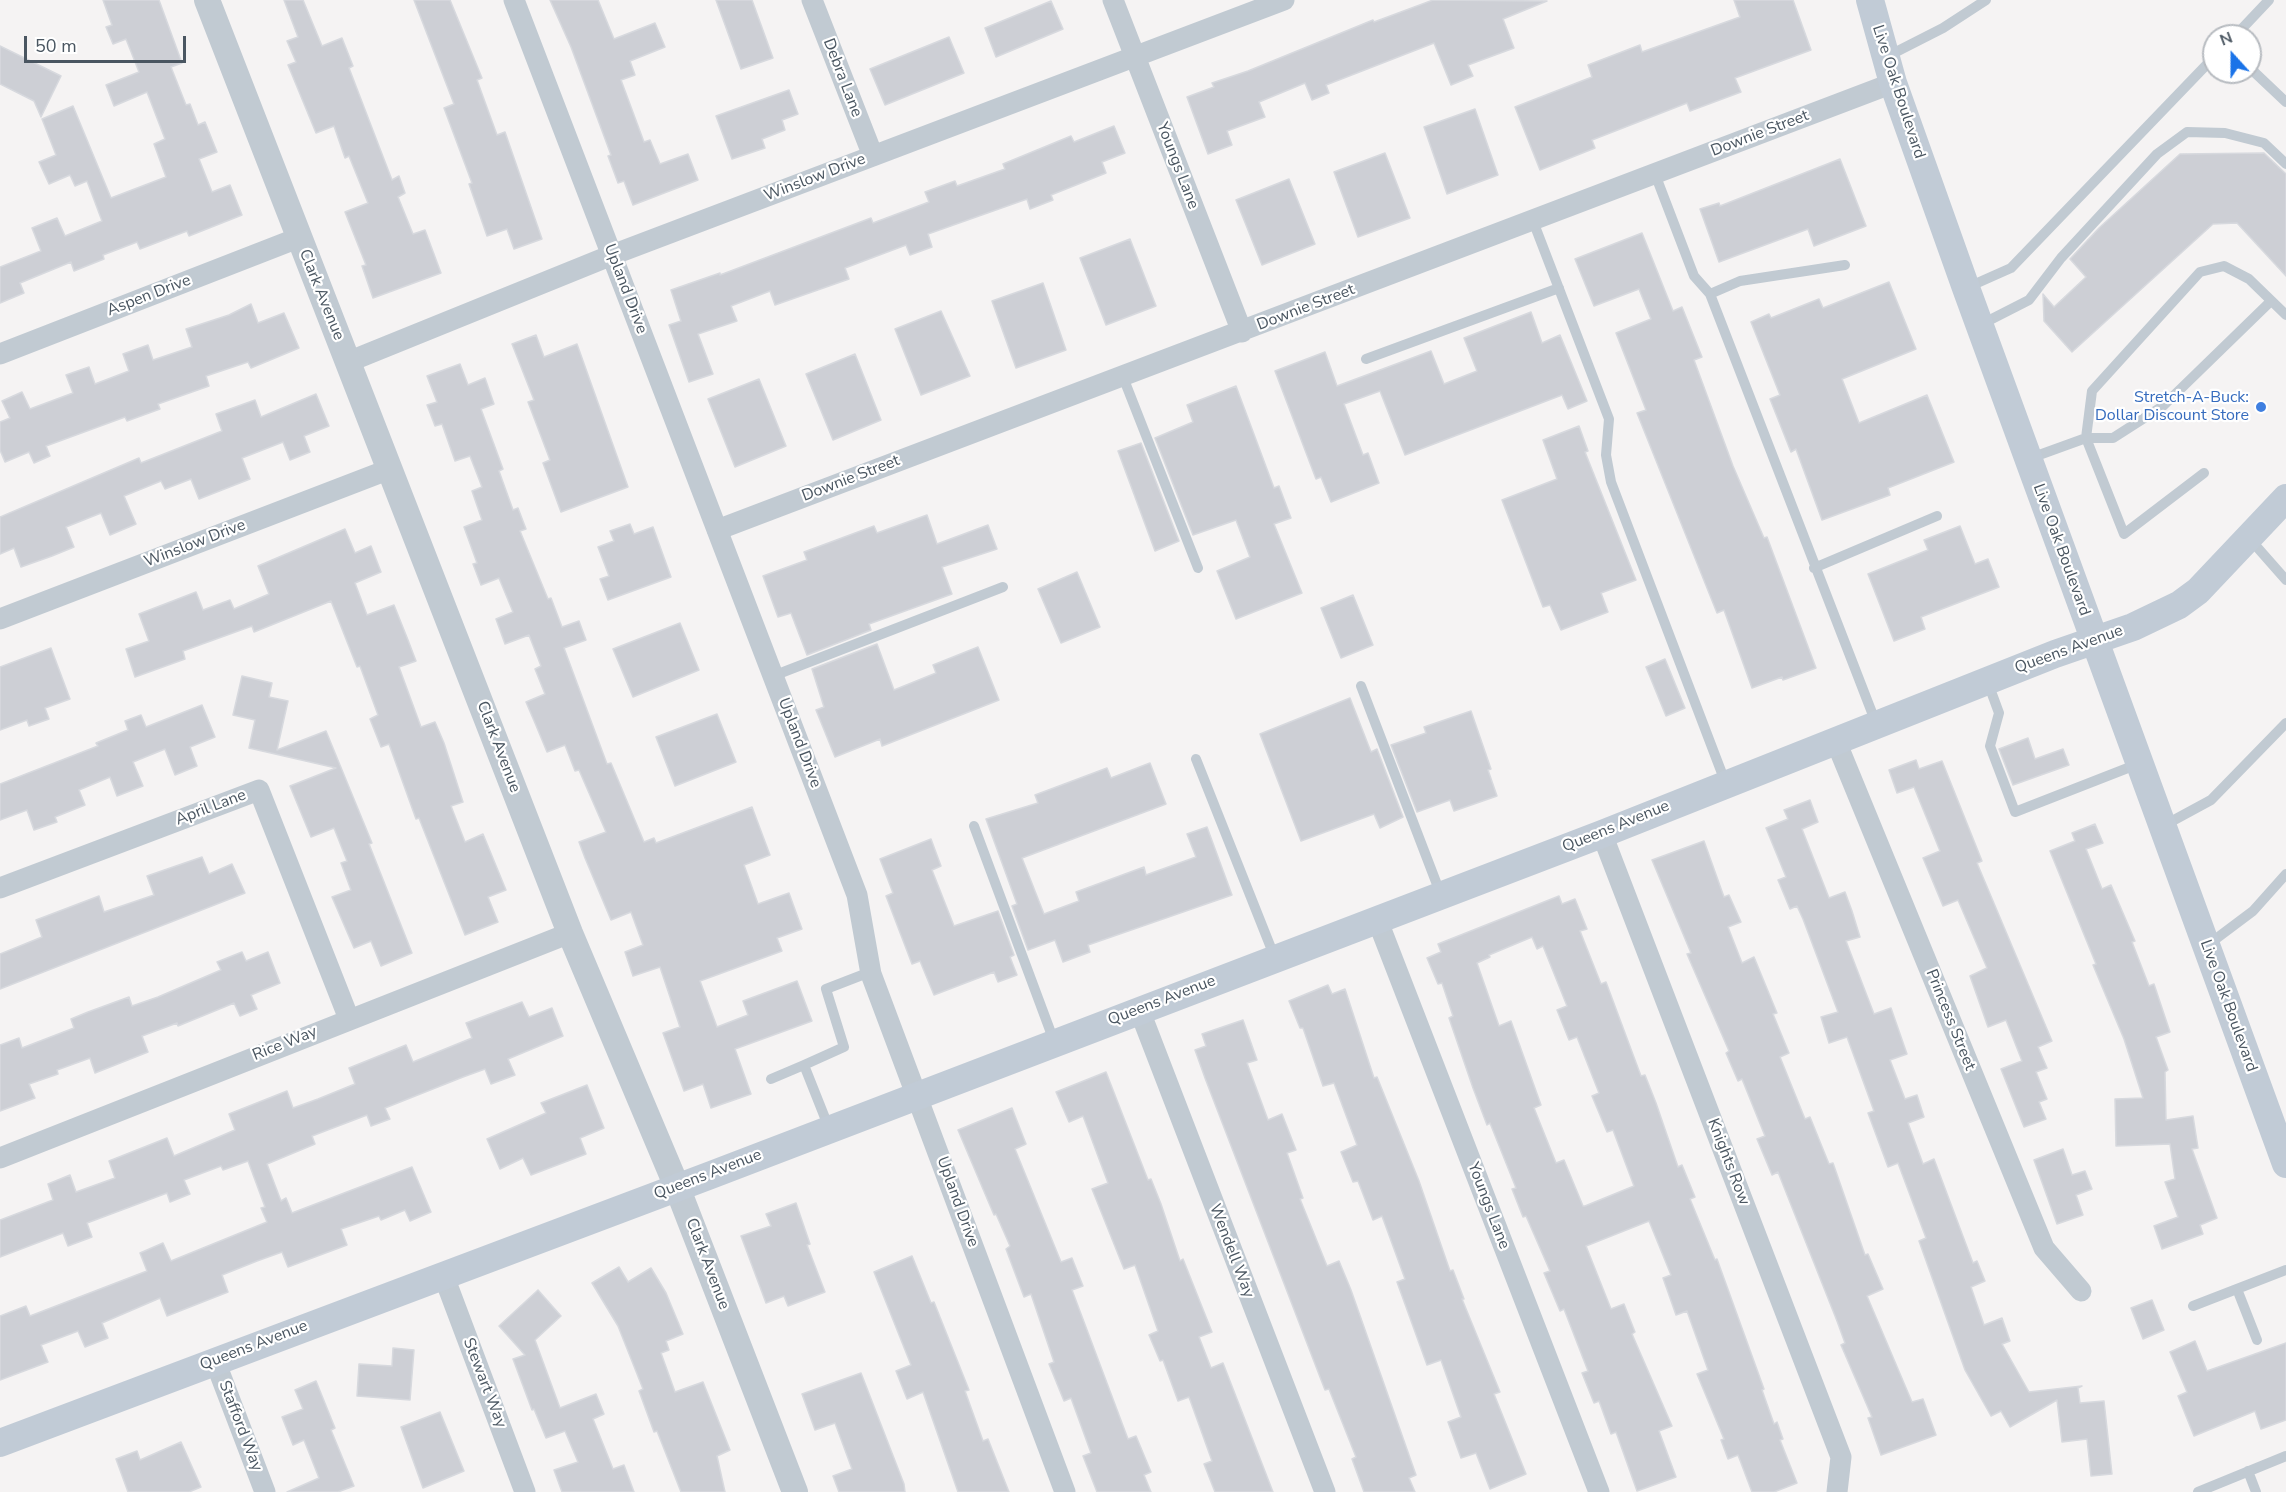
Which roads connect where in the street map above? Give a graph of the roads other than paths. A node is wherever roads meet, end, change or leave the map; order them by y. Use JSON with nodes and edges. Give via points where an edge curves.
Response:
{"nodes":[{"id":1,"x":207,"y":0,"type":"edge"},
{"id":2,"x":514,"y":0,"type":"edge"},
{"id":3,"x":812,"y":0,"type":"edge"},
{"id":4,"x":1113,"y":0,"type":"edge"},
{"id":5,"x":1284,"y":0,"type":"edge"},
{"id":6,"x":1870,"y":0,"type":"edge"},
{"id":7,"x":1986,"y":0,"type":"edge"},
{"id":8,"x":2269,"y":0,"type":"edge"},
{"id":9,"x":2246,"y":24,"type":"edge"},
{"id":10,"x":1135,"y":57,"type":"junction"},
{"id":11,"x":2202,"y":69,"type":"edge"},
{"id":12,"x":1889,"y":70,"type":"junction"},
{"id":13,"x":2262,"y":79,"type":"edge"},
{"id":14,"x":2286,"y":102,"type":"edge"},
{"id":15,"x":873,"y":156,"type":"junction"},
{"id":16,"x":2286,"y":164,"type":"edge"},
{"id":17,"x":1655,"y":174,"type":"junction"},
{"id":18,"x":1533,"y":221,"type":"junction"},
{"id":19,"x":298,"y":238,"type":"junction"},
{"id":20,"x":612,"y":255,"type":"junction"},
{"id":21,"x":1845,"y":265,"type":"dead end"},
{"id":22,"x":1559,"y":288,"type":"junction"},
{"id":23,"x":1966,"y":288,"type":"junction"},
{"id":24,"x":1710,"y":294,"type":"junction"},
{"id":25,"x":2271,"y":301,"type":"junction"},
{"id":26,"x":2286,"y":315,"type":"edge"},
{"id":27,"x":1980,"y":325,"type":"junction"},
{"id":28,"x":1242,"y":332,"type":"junction"},
{"id":29,"x":0,"y":354,"type":"edge"},
{"id":30,"x":1366,"y":359,"type":"dead end"},
{"id":31,"x":348,"y":362,"type":"junction"},
{"id":32,"x":1123,"y":377,"type":"junction"},
{"id":33,"x":2086,"y":438,"type":"junction"},
{"id":34,"x":2028,"y":459,"type":"junction"},
{"id":35,"x":390,"y":469,"type":"junction"},
{"id":36,"x":2204,"y":473,"type":"dead end"},
{"id":37,"x":2286,"y":498,"type":"edge"},
{"id":38,"x":1938,"y":516,"type":"dead end"},
{"id":39,"x":717,"y":530,"type":"junction"},
{"id":40,"x":2249,"y":537,"type":"junction"},
{"id":41,"x":1198,"y":568,"type":"dead end"},
{"id":42,"x":1814,"y":568,"type":"junction"},
{"id":43,"x":2286,"y":580,"type":"edge"},
{"id":44,"x":1003,"y":587,"type":"dead end"},
{"id":45,"x":0,"y":619,"type":"edge"},
{"id":46,"x":2093,"y":639,"type":"junction"},
{"id":47,"x":773,"y":675,"type":"junction"},
{"id":48,"x":1986,"y":680,"type":"junction"},
{"id":49,"x":1361,"y":686,"type":"dead end"},
{"id":50,"x":1876,"y":723,"type":"junction"},
{"id":51,"x":2286,"y":723,"type":"edge"},
{"id":52,"x":1835,"y":739,"type":"junction"},
{"id":53,"x":1196,"y":759,"type":"dead end"},
{"id":54,"x":2139,"y":764,"type":"junction"},
{"id":55,"x":1726,"y":784,"type":"junction"},
{"id":56,"x":974,"y":826,"type":"dead end"},
{"id":57,"x":2162,"y":826,"type":"junction"},
{"id":58,"x":1602,"y":834,"type":"junction"},
{"id":59,"x":2286,"y":874,"type":"edge"},
{"id":60,"x":0,"y":888,"type":"edge"},
{"id":61,"x":1441,"y":895,"type":"junction"},
{"id":62,"x":1377,"y":919,"type":"junction"},
{"id":63,"x":570,"y":933,"type":"junction"},
{"id":64,"x":2206,"y":946,"type":"junction"},
{"id":65,"x":1275,"y":958,"type":"junction"},
{"id":66,"x":870,"y":972,"type":"junction"},
{"id":67,"x":1139,"y":1009,"type":"junction"},
{"id":68,"x":349,"y":1019,"type":"junction"},
{"id":69,"x":1054,"y":1042,"type":"junction"},
{"id":70,"x":804,"y":1065,"type":"junction"},
{"id":71,"x":771,"y":1079,"type":"dead end"},
{"id":72,"x":916,"y":1094,"type":"junction"},
{"id":73,"x":829,"y":1128,"type":"junction"},
{"id":74,"x":0,"y":1158,"type":"edge"},
{"id":75,"x":2286,"y":1164,"type":"edge"},
{"id":76,"x":677,"y":1187,"type":"junction"},
{"id":77,"x":2286,"y":1270,"type":"edge"},
{"id":78,"x":443,"y":1274,"type":"junction"},
{"id":79,"x":2237,"y":1289,"type":"junction"},
{"id":80,"x":2081,"y":1291,"type":"dead end"},
{"id":81,"x":2193,"y":1306,"type":"dead end"},
{"id":82,"x":2257,"y":1341,"type":"dead end"},
{"id":83,"x":215,"y":1361,"type":"junction"},
{"id":84,"x":0,"y":1443,"type":"edge"},
{"id":85,"x":2286,"y":1456,"type":"edge"},
{"id":86,"x":2248,"y":1472,"type":"junction"},
{"id":87,"x":266,"y":1492,"type":"edge"},
{"id":88,"x":525,"y":1492,"type":"edge"},
{"id":89,"x":795,"y":1492,"type":"edge"},
{"id":90,"x":1065,"y":1492,"type":"edge"},
{"id":91,"x":1325,"y":1492,"type":"edge"},
{"id":92,"x":1599,"y":1492,"type":"edge"},
{"id":93,"x":1837,"y":1492,"type":"edge"},
{"id":94,"x":2198,"y":1492,"type":"edge"},
{"id":95,"x":2256,"y":1492,"type":"edge"}],
"edges":[{"from":1,"to":19,"type":"street","name":"Clark Avenue"},
{"from":2,"to":20,"type":"street","name":"Upland Drive"},
{"from":3,"to":15,"type":"street","name":"Debra Lane"},
{"from":4,"to":10,"type":"street","name":"Youngs Lane"},
{"from":5,"to":10,"type":"street","name":"Winslow Drive"},
{"from":6,"to":12,"type":"main road","name":"Live Oak Boulevard"},
{"from":7,"to":12,"type":"lane"},
{"from":8,"to":9,"type":"lane"},
{"from":10,"to":15,"type":"street","name":"Winslow Drive"},
{"from":10,"to":28,"type":"street","name":"Youngs Lane"},
{"from":11,"to":23,"type":"lane","via":[[2011,268]]},
{"from":12,"to":17,"type":"street","name":"Downie Street"},
{"from":12,"to":23,"type":"main road","name":"Live Oak Boulevard"},
{"from":13,"to":14,"type":"lane"},
{"from":15,"to":20,"type":"street","name":"Winslow Drive"},
{"from":16,"to":27,"type":"lane","via":[[2264,143],[2225,133],[2187,132],[2157,153],[2061,258],[2029,300]]},
{"from":17,"to":18,"type":"street","name":"Downie Street"},
{"from":17,"to":24,"type":"lane","via":[[1694,276]]},
{"from":18,"to":22,"type":"lane"},
{"from":18,"to":28,"type":"street","name":"Downie Street"},
{"from":19,"to":29,"type":"street","name":"Aspen Drive"},
{"from":19,"to":31,"type":"street","name":"Clark Avenue"},
{"from":20,"to":31,"type":"street","name":"Winslow Drive"},
{"from":20,"to":39,"type":"street","name":"Upland Drive"},
{"from":21,"to":24,"type":"lane","via":[[1740,281]]},
{"from":22,"to":30,"type":"lane"},
{"from":22,"to":55,"type":"lane","via":[[1609,419],[1606,455],[1611,482]]},
{"from":23,"to":27,"type":"main road","name":"Live Oak Boulevard"},
{"from":24,"to":42,"type":"lane"},
{"from":25,"to":26,"type":"lane"},
{"from":25,"to":33,"type":"lane","via":[[2163,406],[2114,438]]},
{"from":25,"to":33,"type":"lane","via":[[2249,279],[2224,266],[2200,272],[2092,391]]},
{"from":27,"to":34,"type":"main road","name":"Live Oak Boulevard"},
{"from":28,"to":32,"type":"street","name":"Downie Street"},
{"from":31,"to":35,"type":"street","name":"Clark Avenue"},
{"from":32,"to":39,"type":"street","name":"Downie Street"},
{"from":32,"to":41,"type":"lane"},
{"from":33,"to":34,"type":"lane"},
{"from":33,"to":36,"type":"lane","via":[[2124,534]]},
{"from":34,"to":46,"type":"main road","name":"Live Oak Boulevard"},
{"from":35,"to":45,"type":"street","name":"Winslow Drive"},
{"from":35,"to":63,"type":"street","name":"Clark Avenue"},
{"from":37,"to":40,"type":"main road","name":"Queens Avenue"},
{"from":38,"to":42,"type":"lane"},
{"from":39,"to":47,"type":"street","name":"Upland Drive"},
{"from":40,"to":43,"type":"lane"},
{"from":40,"to":46,"type":"main road","name":"Queens Avenue","via":[[2198,591],[2179,605],[2133,627]]},
{"from":42,"to":50,"type":"lane"},
{"from":44,"to":47,"type":"lane"},
{"from":46,"to":48,"type":"main road","name":"Queens Avenue"},
{"from":46,"to":54,"type":"main road","name":"Live Oak Boulevard"},
{"from":47,"to":66,"type":"street","name":"Upland Drive","via":[[857,895]]},
{"from":48,"to":50,"type":"main road","name":"Queens Avenue"},
{"from":48,"to":54,"type":"lane","via":[[1999,713],[1990,746],[2014,812]]},
{"from":49,"to":61,"type":"lane"},
{"from":50,"to":52,"type":"main road","name":"Queens Avenue"},
{"from":51,"to":57,"type":"lane","via":[[2211,800]]},
{"from":52,"to":55,"type":"main road","name":"Queens Avenue"},
{"from":52,"to":80,"type":"street","name":"Princess Street","via":[[2044,1248]]},
{"from":53,"to":65,"type":"lane"},
{"from":54,"to":57,"type":"main road","name":"Live Oak Boulevard"},
{"from":55,"to":58,"type":"main road","name":"Queens Avenue"},
{"from":56,"to":69,"type":"lane"},
{"from":57,"to":64,"type":"main road","name":"Live Oak Boulevard"},
{"from":58,"to":61,"type":"main road","name":"Queens Avenue"},
{"from":58,"to":93,"type":"street","name":"Knights Row","via":[[1841,1456]]},
{"from":59,"to":64,"type":"lane","via":[[2253,911]]},
{"from":60,"to":68,"type":"street","name":"April Lane","via":[[259,790]]},
{"from":61,"to":62,"type":"main road","name":"Queens Avenue"},
{"from":62,"to":65,"type":"main road","name":"Queens Avenue"},
{"from":62,"to":92,"type":"street","name":"Youngs Lane"},
{"from":63,"to":68,"type":"street","name":"Rice Way"},
{"from":63,"to":76,"type":"street","name":"Clark Avenue"},
{"from":64,"to":75,"type":"main road","name":"Live Oak Boulevard"},
{"from":65,"to":67,"type":"main road","name":"Queens Avenue"},
{"from":66,"to":70,"type":"lane","via":[[826,988],[844,1047]]},
{"from":66,"to":72,"type":"street","name":"Upland Drive"},
{"from":67,"to":69,"type":"main road","name":"Queens Avenue"},
{"from":67,"to":91,"type":"street","name":"Wendell Way"},
{"from":68,"to":74,"type":"street","name":"Rice Way"},
{"from":69,"to":72,"type":"main road","name":"Queens Avenue"},
{"from":70,"to":71,"type":"lane"},
{"from":70,"to":73,"type":"lane"},
{"from":72,"to":73,"type":"main road","name":"Queens Avenue"},
{"from":72,"to":90,"type":"street","name":"Upland Drive"},
{"from":73,"to":76,"type":"main road","name":"Queens Avenue"},
{"from":76,"to":78,"type":"main road","name":"Queens Avenue"},
{"from":76,"to":89,"type":"street","name":"Clark Avenue"},
{"from":77,"to":79,"type":"lane"},
{"from":78,"to":83,"type":"main road","name":"Queens Avenue"},
{"from":78,"to":88,"type":"street","name":"Stewart Way"},
{"from":79,"to":81,"type":"lane"},
{"from":79,"to":82,"type":"lane"},
{"from":83,"to":84,"type":"main road","name":"Queens Avenue"},
{"from":83,"to":87,"type":"street","name":"Stafford Way"},
{"from":85,"to":86,"type":"lane"},
{"from":86,"to":94,"type":"lane"},
{"from":86,"to":95,"type":"lane"}]}
